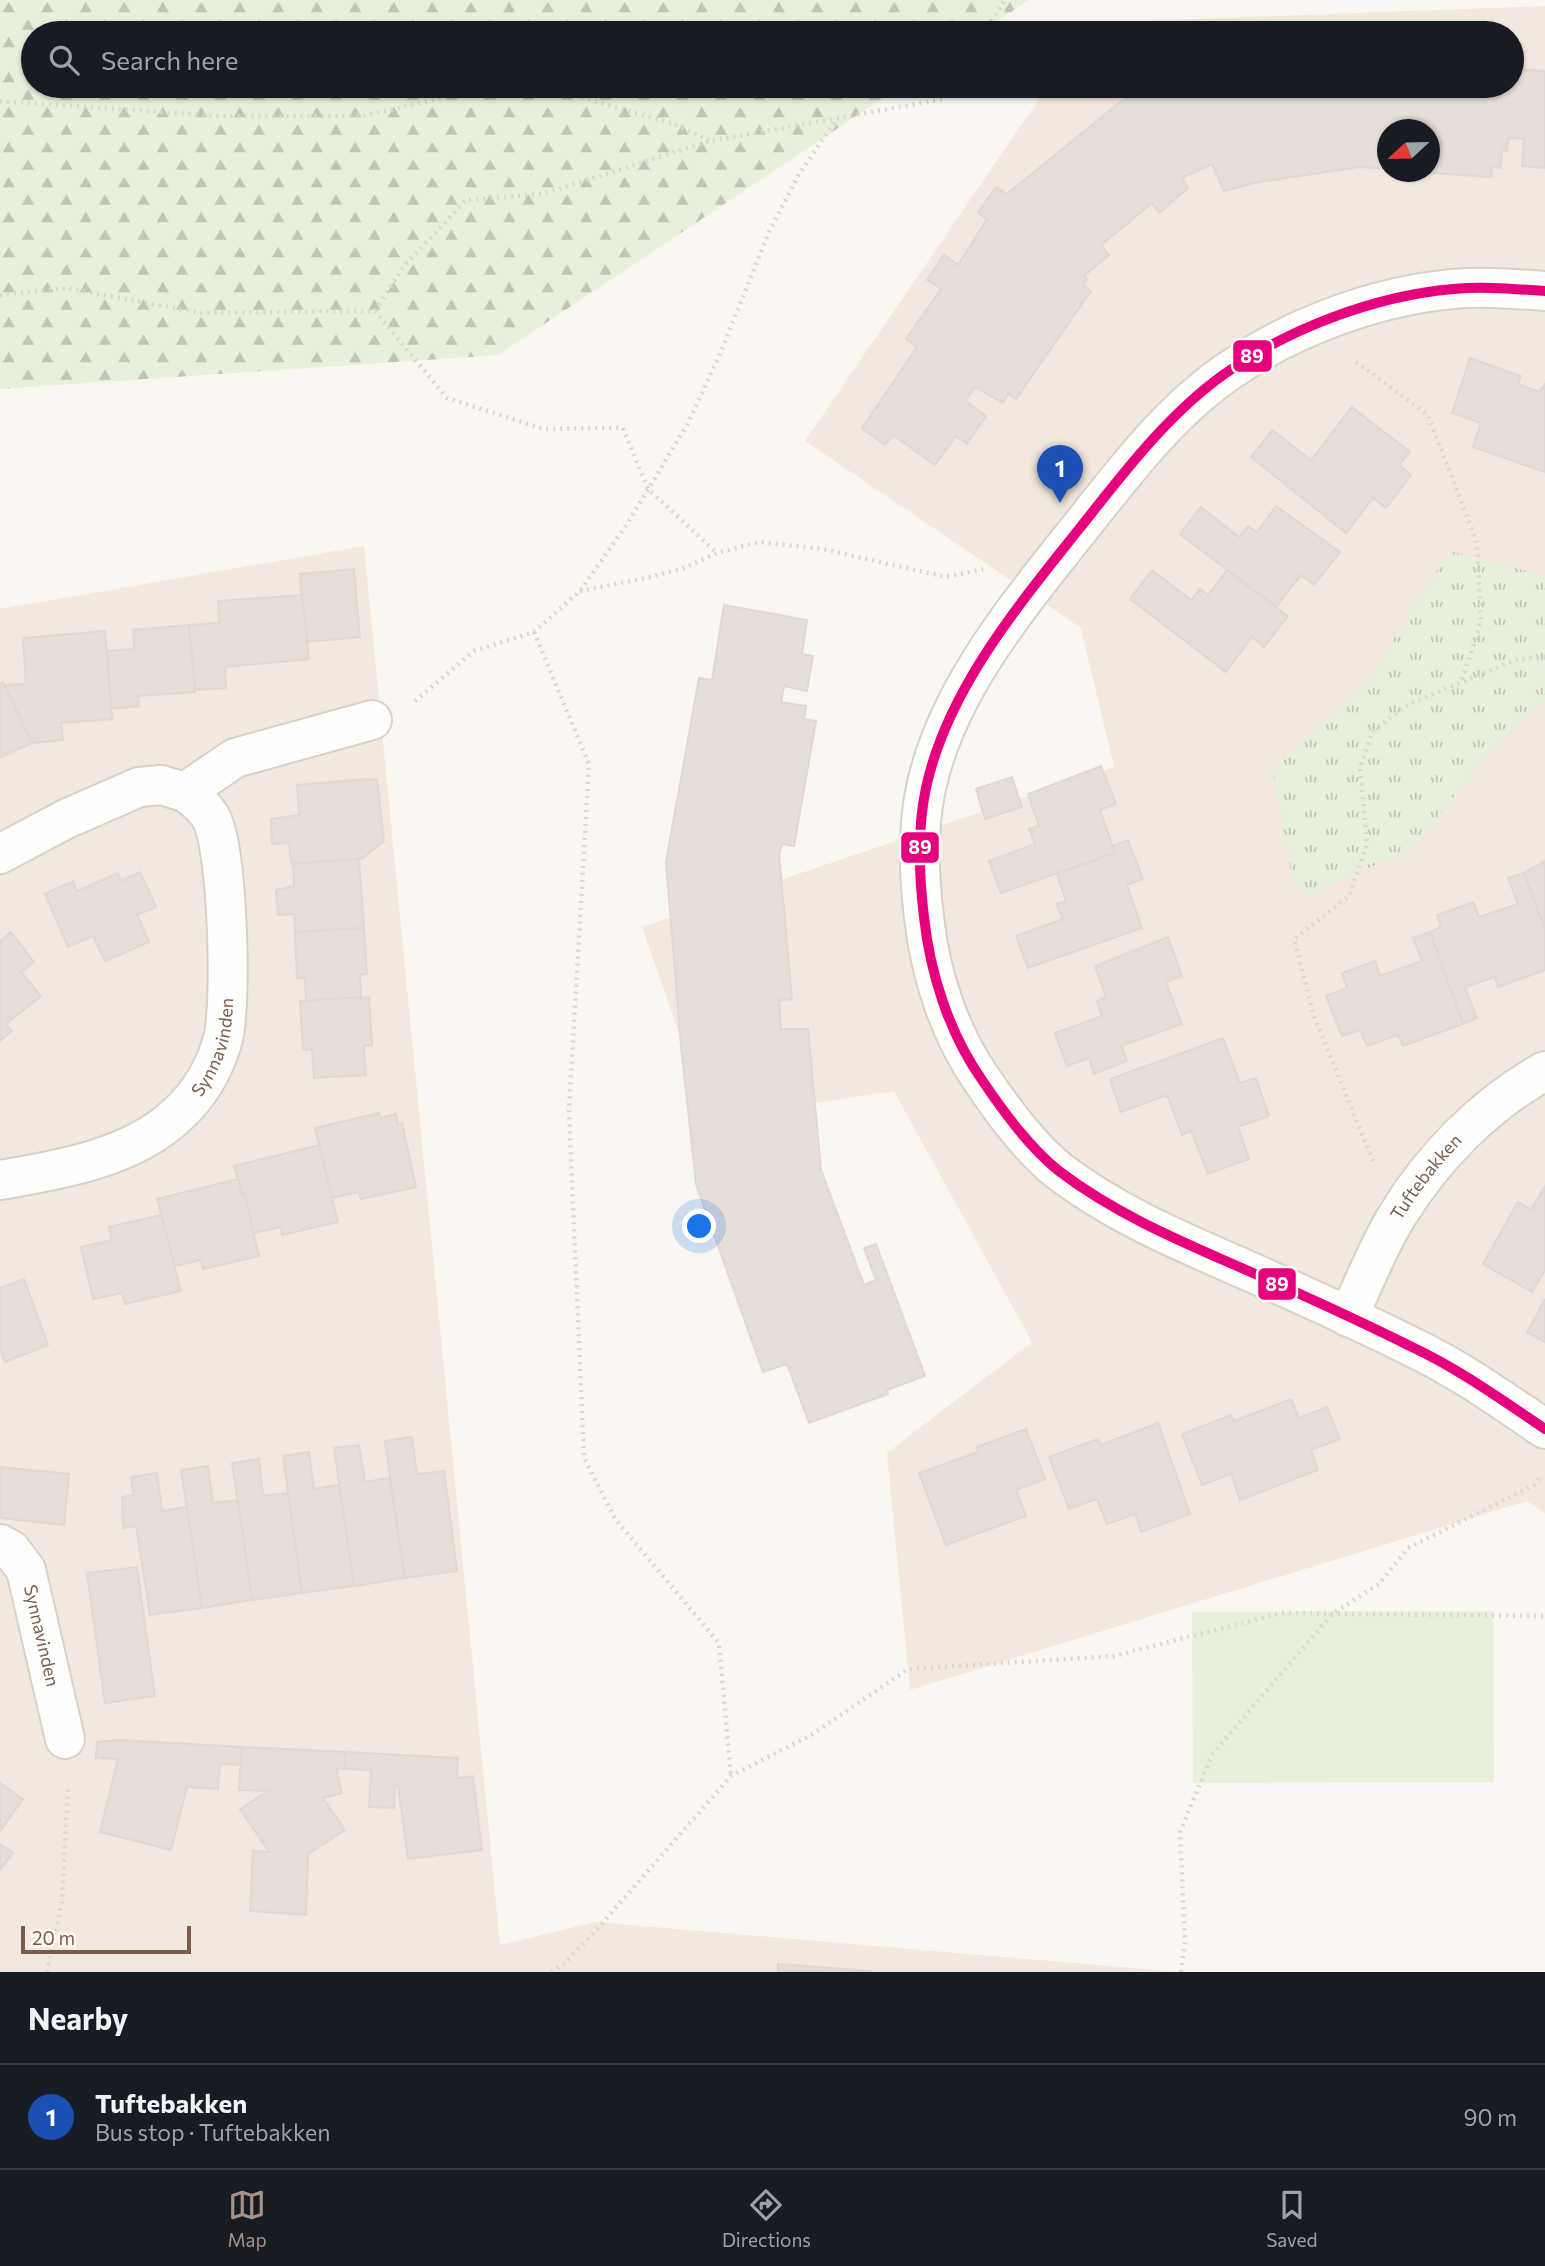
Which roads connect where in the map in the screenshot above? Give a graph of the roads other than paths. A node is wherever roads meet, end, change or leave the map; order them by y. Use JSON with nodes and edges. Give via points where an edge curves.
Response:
{"nodes":[{"id":1,"x":1545,"y":291,"type":"edge"},
{"id":2,"x":372,"y":720,"type":"road end"},
{"id":3,"x":185,"y":792,"type":"junction"},
{"id":4,"x":0,"y":854,"type":"edge"},
{"id":5,"x":1545,"y":1071,"type":"edge"},
{"id":6,"x":0,"y":1180,"type":"edge"},
{"id":7,"x":1348,"y":1317,"type":"junction"},
{"id":8,"x":1545,"y":1429,"type":"edge"},
{"id":9,"x":0,"y":1544,"type":"edge"},
{"id":10,"x":65,"y":1739,"type":"road end"}],
"edges":[{"from":1,"to":7,"type":"street","via":[[1450,289],[1368,307],[1311,328],[1224,374],[1189,402],[1123,473],[968,681],[942,737],[925,790],[921,890],[926,937],[956,1033],[997,1101],[1055,1168],[1116,1208]]},
{"from":2,"to":3,"type":"street","via":[[235,758]]},
{"from":3,"to":4,"type":"street","via":[[162,785],[139,787]]},
{"from":3,"to":6,"type":"street","name":"Synnavinden","via":[[204,808],[215,828],[225,905],[224,1035],[211,1070],[177,1115],[147,1137],[72,1164]]},
{"from":5,"to":7,"type":"street","name":"Tuftebakken","via":[[1462,1133],[1396,1217]]},
{"from":7,"to":8,"type":"street","via":[[1453,1369]]},
{"from":9,"to":10,"type":"street","name":"Synnavinden","via":[[11,1550],[26,1570]]}]}
